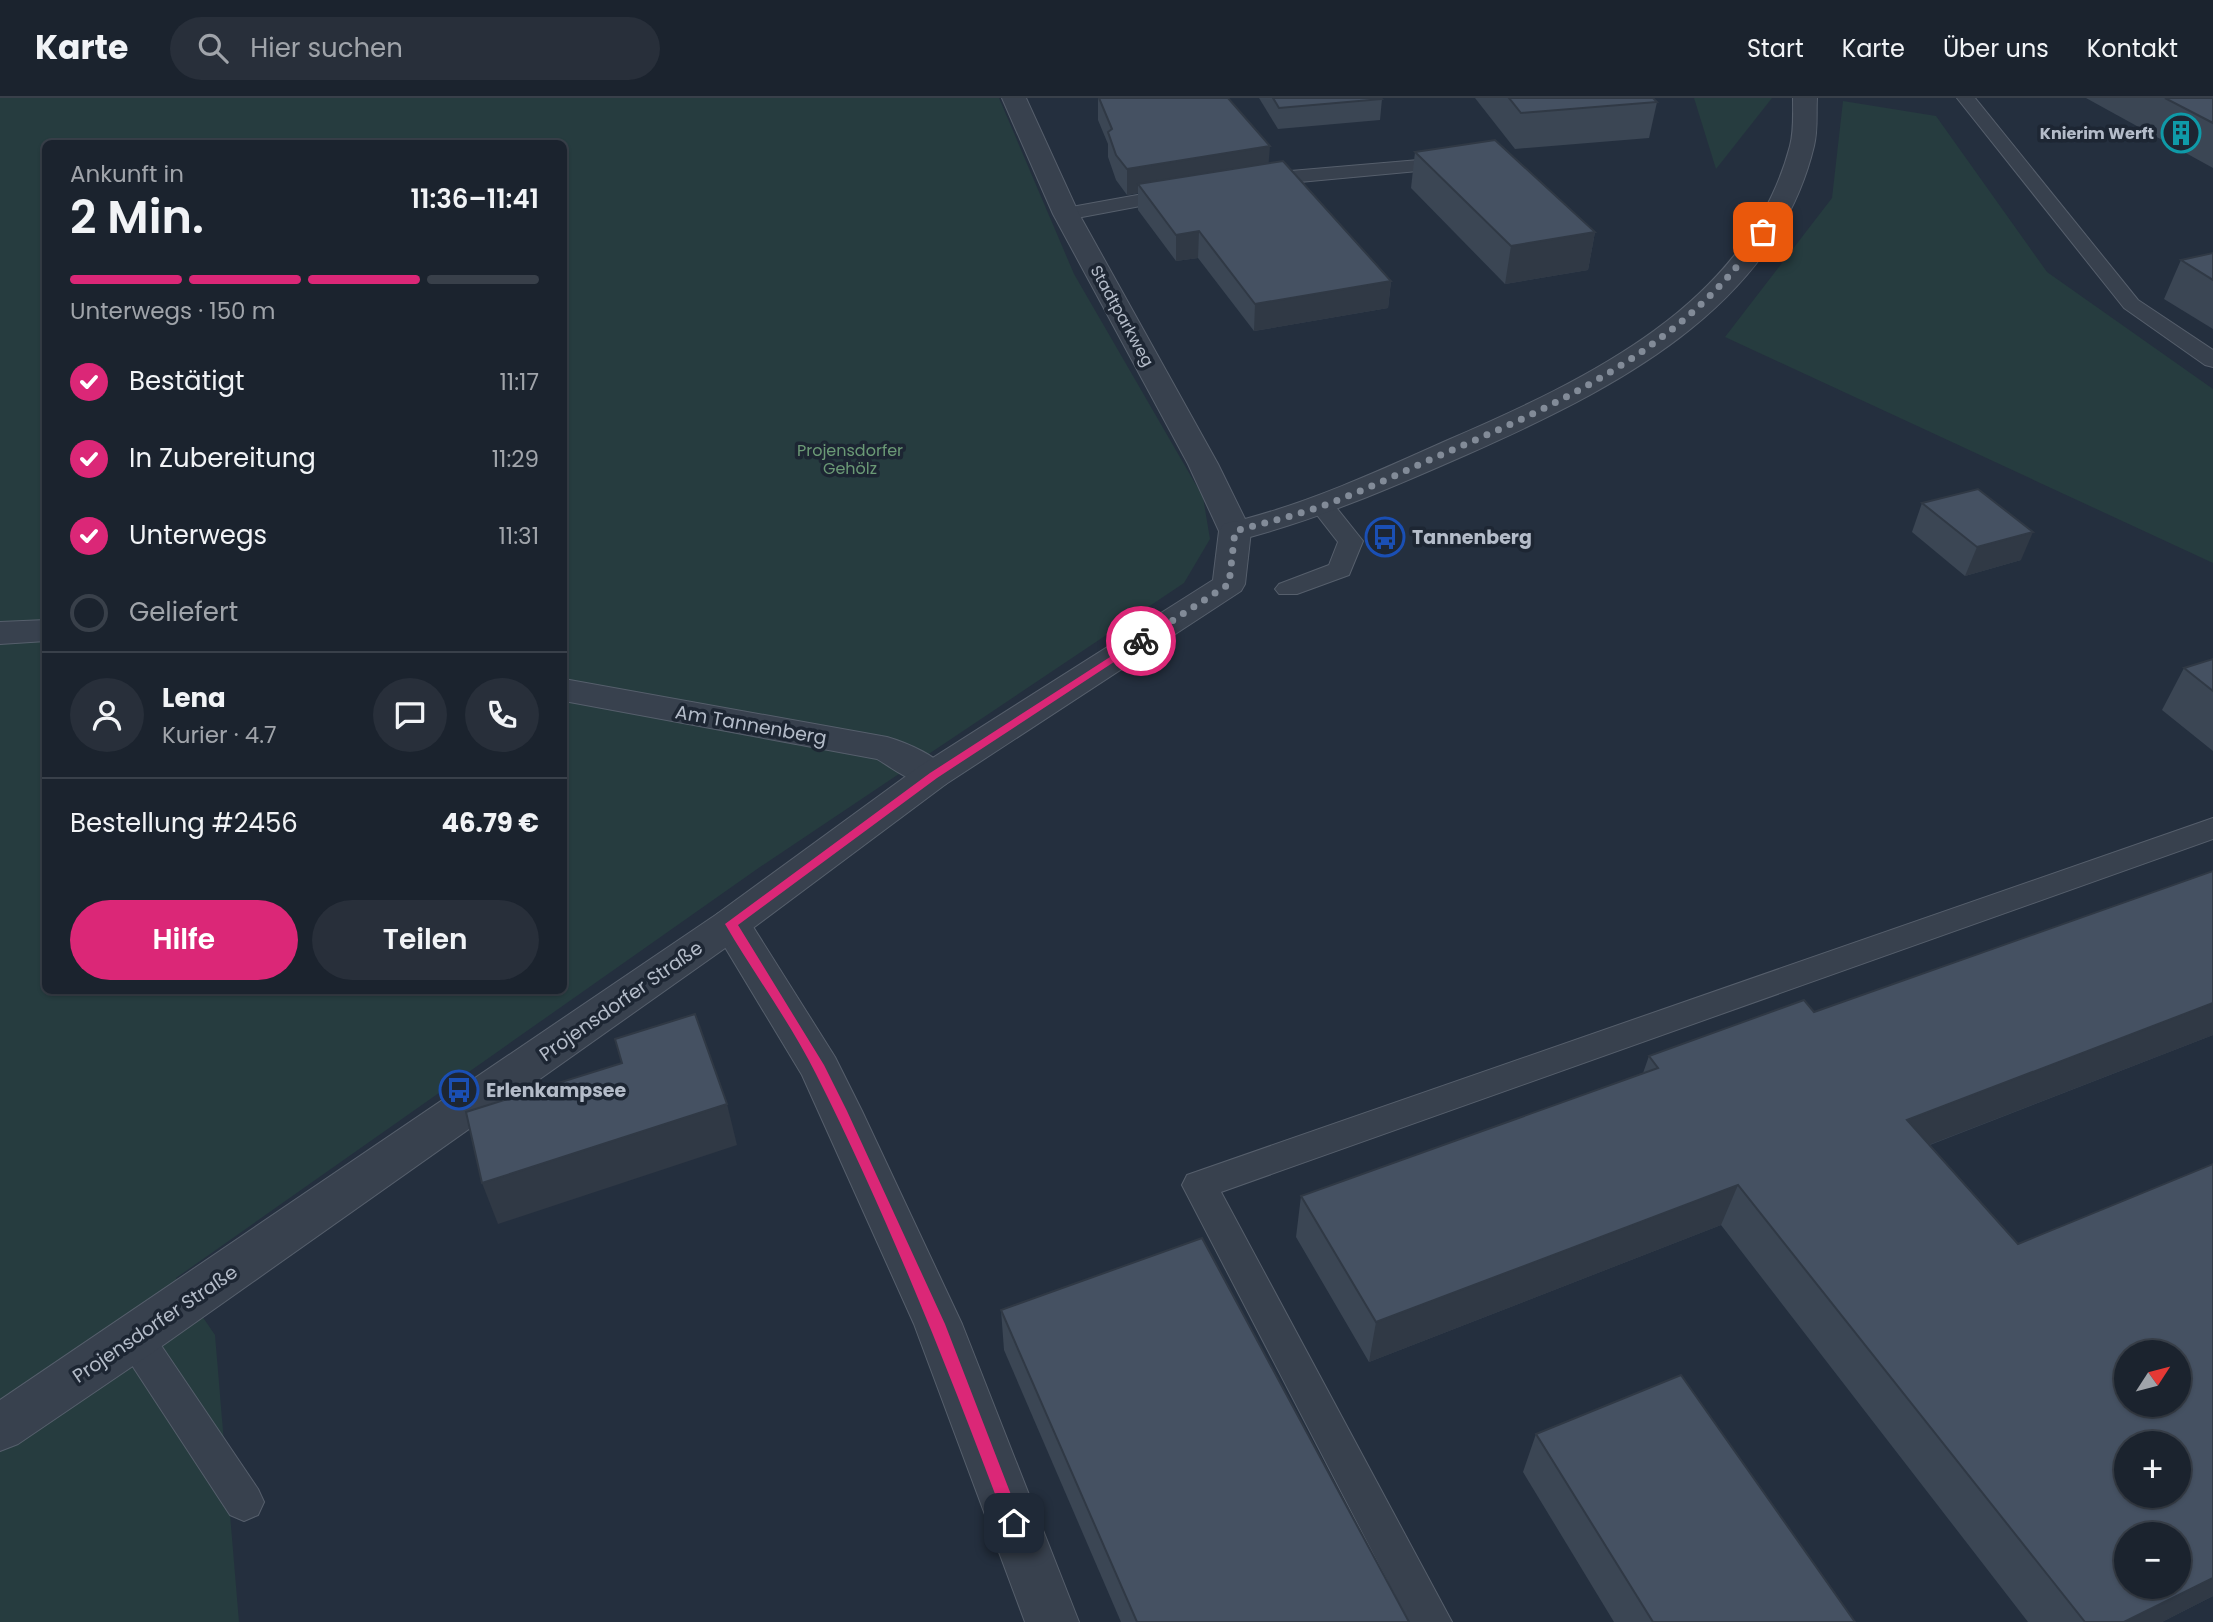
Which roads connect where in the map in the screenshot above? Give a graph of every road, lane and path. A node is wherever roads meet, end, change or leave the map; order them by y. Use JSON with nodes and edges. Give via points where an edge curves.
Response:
{"nodes":[{"id":1,"x":1014,"y":98,"type":"edge"},
{"id":2,"x":1805,"y":98,"type":"edge"},
{"id":3,"x":1966,"y":98,"type":"edge"},
{"id":4,"x":1461,"y":163,"type":"edge"},
{"id":5,"x":1240,"y":183,"type":"edge"},
{"id":6,"x":1200,"y":190,"type":"edge"},
{"id":7,"x":1066,"y":214,"type":"junction"},
{"id":8,"x":2213,"y":360,"type":"edge"},
{"id":9,"x":1322,"y":506,"type":"junction"},
{"id":10,"x":1235,"y":531,"type":"junction"},
{"id":11,"x":1289,"y":589,"type":"dead end"},
{"id":12,"x":42,"y":630,"type":"edge"},
{"id":13,"x":0,"y":633,"type":"edge"},
{"id":14,"x":567,"y":691,"type":"edge"},
{"id":15,"x":933,"y":775,"type":"junction"},
{"id":16,"x":2213,"y":828,"type":"edge"},
{"id":17,"x":731,"y":924,"type":"junction"},
{"id":18,"x":135,"y":1338,"type":"junction"},
{"id":19,"x":0,"y":1428,"type":"edge"},
{"id":20,"x":244,"y":1502,"type":"dead end"},
{"id":21,"x":1052,"y":1622,"type":"edge"},
{"id":22,"x":1432,"y":1622,"type":"edge"}],
"edges":[{"from":1,"to":7,"type":"street","name":"Stadtparkweg"},
{"from":2,"to":9,"type":"street","via":[[1802,144],[1782,201],[1730,278],[1696,311],[1614,371],[1515,423]]},
{"from":3,"to":8,"type":"lane","via":[[2130,304]]},
{"from":4,"to":5,"type":"lane"},
{"from":6,"to":7,"type":"lane"},
{"from":7,"to":10,"type":"street","name":"Stadtparkweg"},
{"from":9,"to":10,"type":"street"},
{"from":9,"to":11,"type":"lane","via":[[1350,541],[1340,570]]},
{"from":10,"to":15,"type":"street","name":"Projensdorfer Straße","via":[[1229,584]]},
{"from":12,"to":13,"type":"street"},
{"from":14,"to":15,"type":"street","name":"Am Tannenberg","via":[[887,749]]},
{"from":15,"to":17,"type":"street","name":"Projensdorfer Straße"},
{"from":16,"to":22,"type":"lane","via":[[1199,1185]]},
{"from":17,"to":18,"type":"street","name":"Projensdorfer Straße"},
{"from":17,"to":21,"type":"street","via":[[841,1111],[938,1324]]},
{"from":18,"to":19,"type":"street","name":"Projensdorfer Straße"},
{"from":18,"to":20,"type":"lane"}]}
